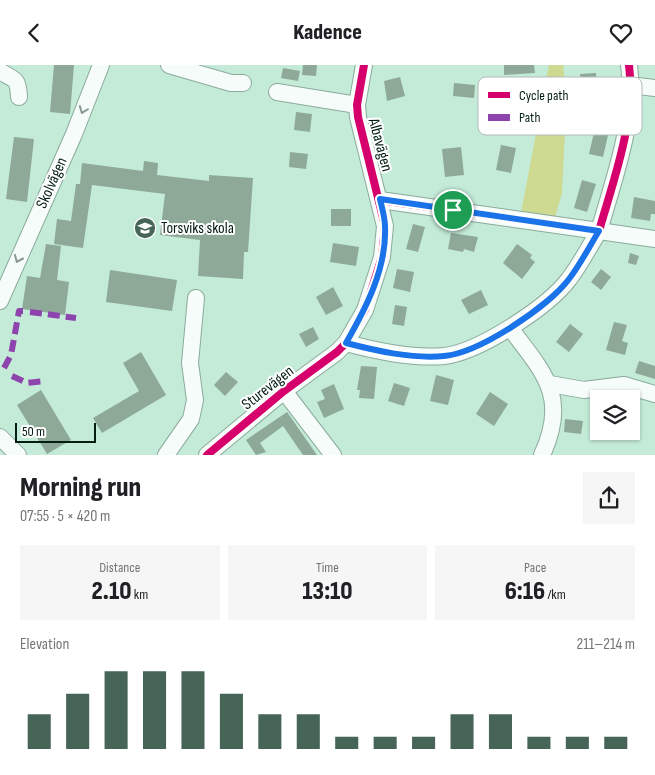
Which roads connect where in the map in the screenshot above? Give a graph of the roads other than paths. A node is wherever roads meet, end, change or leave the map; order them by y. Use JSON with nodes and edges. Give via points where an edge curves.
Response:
{"nodes":[{"id":1,"x":101,"y":65,"type":"edge"},
{"id":2,"x":170,"y":65,"type":"edge"},
{"id":3,"x":364,"y":65,"type":"edge"},
{"id":4,"x":0,"y":71,"type":"edge"},
{"id":5,"x":242,"y":83,"type":"dead end"},
{"id":6,"x":642,"y":86,"type":"edge"},
{"id":7,"x":655,"y":88,"type":"edge"},
{"id":8,"x":277,"y":92,"type":"dead end"},
{"id":9,"x":19,"y":97,"type":"dead end"},
{"id":10,"x":357,"y":105,"type":"junction"},
{"id":11,"x":624,"y":135,"type":"edge"},
{"id":12,"x":380,"y":199,"type":"junction"},
{"id":13,"x":599,"y":231,"type":"junction"},
{"id":14,"x":655,"y":239,"type":"edge"},
{"id":15,"x":196,"y":298,"type":"dead end"},
{"id":16,"x":0,"y":301,"type":"edge"},
{"id":17,"x":510,"y":328,"type":"junction"},
{"id":18,"x":346,"y":343,"type":"junction"},
{"id":19,"x":550,"y":384,"type":"junction"},
{"id":20,"x":284,"y":391,"type":"junction"},
{"id":21,"x":655,"y":394,"type":"edge"},
{"id":22,"x":0,"y":437,"type":"edge"},
{"id":23,"x":216,"y":452,"type":"edge"},
{"id":24,"x":18,"y":455,"type":"edge"},
{"id":25,"x":166,"y":455,"type":"edge"},
{"id":26,"x":333,"y":455,"type":"edge"},
{"id":27,"x":542,"y":455,"type":"edge"}],
"edges":[{"from":1,"to":16,"type":"street","name":"Skolvägen","one_way":true},
{"from":2,"to":5,"type":"street","via":[[231,83]]},
{"from":3,"to":10,"type":"street","name":"Albavägen"},
{"from":4,"to":9,"type":"street","via":[[15,78]]},
{"from":6,"to":7,"type":"street"},
{"from":8,"to":10,"type":"street"},
{"from":10,"to":12,"type":"street","name":"Albavägen"},
{"from":11,"to":13,"type":"street"},
{"from":12,"to":13,"type":"street"},
{"from":12,"to":18,"type":"street","name":"Albavägen","via":[[385,226],[382,257],[365,310]]},
{"from":13,"to":14,"type":"street"},
{"from":13,"to":17,"type":"street","via":[[569,280]]},
{"from":15,"to":25,"type":"street","via":[[190,363],[195,400],[190,419]]},
{"from":17,"to":18,"type":"street","via":[[462,352],[443,356],[375,350]]},
{"from":17,"to":19,"type":"street"},
{"from":18,"to":20,"type":"street","name":"Sturevägen"},
{"from":19,"to":21,"type":"street","via":[[584,390],[624,385]]},
{"from":19,"to":27,"type":"street","via":[[553,422]]},
{"from":20,"to":23,"type":"street","name":"Sturevägen"},
{"from":20,"to":26,"type":"street","name":"Sturevägen"},
{"from":22,"to":24,"type":"street"}]}
